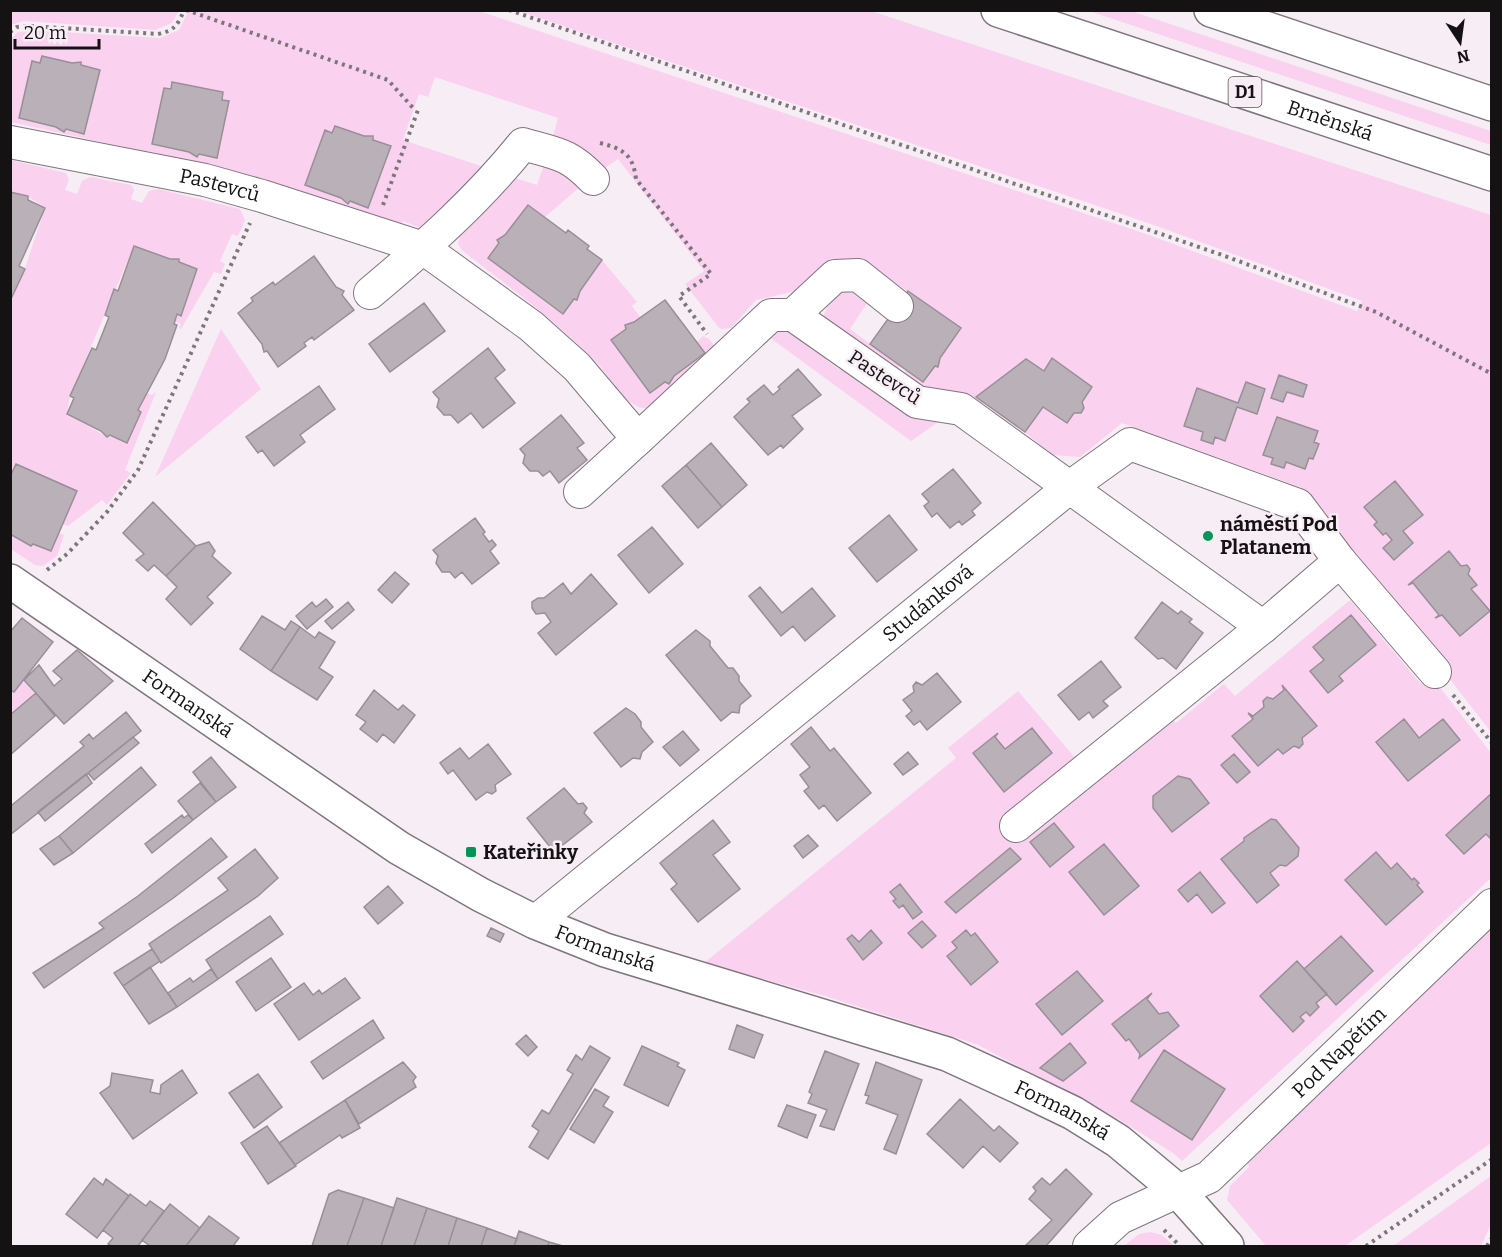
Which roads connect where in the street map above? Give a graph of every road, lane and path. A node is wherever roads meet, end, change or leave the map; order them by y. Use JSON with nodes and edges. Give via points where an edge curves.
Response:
{"nodes":[{"id":1,"x":185,"y":10,"type":"edge"},
{"id":2,"x":509,"y":10,"type":"edge"},
{"id":3,"x":998,"y":10,"type":"edge"},
{"id":4,"x":1211,"y":10,"type":"edge"},
{"id":5,"x":10,"y":32,"type":"edge"},
{"id":6,"x":1491,"y":104,"type":"edge"},
{"id":7,"x":591,"y":140,"type":"dead end"},
{"id":8,"x":10,"y":142,"type":"edge"},
{"id":9,"x":1491,"y":174,"type":"edge"},
{"id":10,"x":593,"y":179,"type":"dead end"},
{"id":11,"x":262,"y":196,"type":"junction"},
{"id":12,"x":372,"y":232,"type":"junction"},
{"id":13,"x":423,"y":248,"type":"junction"},
{"id":14,"x":370,"y":293,"type":"dead end"},
{"id":15,"x":897,"y":306,"type":"dead end"},
{"id":16,"x":793,"y":315,"type":"junction"},
{"id":17,"x":730,"y":353,"type":"junction"},
{"id":18,"x":1491,"y":374,"type":"edge"},
{"id":19,"x":638,"y":440,"type":"junction"},
{"id":20,"x":1070,"y":487,"type":"junction"},
{"id":21,"x":580,"y":492,"type":"dead end"},
{"id":22,"x":1340,"y":561,"type":"junction"},
{"id":23,"x":24,"y":577,"type":"edge"},
{"id":24,"x":1263,"y":627,"type":"junction"},
{"id":25,"x":1435,"y":672,"type":"joint"},
{"id":26,"x":1491,"y":743,"type":"edge"},
{"id":27,"x":1016,"y":826,"type":"dead end"},
{"id":28,"x":1491,"y":905,"type":"edge"},
{"id":29,"x":535,"y":922,"type":"junction"},
{"id":30,"x":1491,"y":1159,"type":"edge"},
{"id":31,"x":1178,"y":1191,"type":"junction"},
{"id":32,"x":1491,"y":1238,"type":"edge"},
{"id":33,"x":1089,"y":1246,"type":"edge"},
{"id":34,"x":1227,"y":1246,"type":"edge"},
{"id":35,"x":1366,"y":1246,"type":"edge"},
{"id":36,"x":1487,"y":1246,"type":"edge"}],
"edges":[{"from":1,"to":5,"type":"path","via":[[177,26],[158,34],[23,26]]},
{"from":1,"to":12,"type":"path","via":[[388,80],[416,110]]},
{"from":2,"to":18,"type":"path","via":[[1222,255],[1365,308]]},
{"from":3,"to":9,"type":"main road","name":"Brněnská","number":"D1"},
{"from":4,"to":6,"type":"main road"},
{"from":7,"to":17,"type":"path","via":[[632,159],[636,178],[711,274],[680,296],[706,333]]},
{"from":8,"to":11,"type":"street","name":"Pastevců","via":[[205,180]]},
{"from":10,"to":13,"type":"street","via":[[562,154],[523,144],[494,180]]},
{"from":11,"to":12,"type":"street","name":"Pastevců"},
{"from":11,"to":23,"type":"path","via":[[138,470],[107,512],[67,554],[47,570]]},
{"from":12,"to":13,"type":"street","name":"Pastevců"},
{"from":13,"to":14,"type":"street"},
{"from":13,"to":19,"type":"street","name":"Pastevců","via":[[531,326],[577,367]]},
{"from":15,"to":16,"type":"street","via":[[858,275],[835,276]]},
{"from":16,"to":17,"type":"street","via":[[771,315]]},
{"from":16,"to":20,"type":"street","name":"Pastevců","via":[[917,402],[961,409]]},
{"from":17,"to":19,"type":"street"},
{"from":19,"to":21,"type":"street"},
{"from":20,"to":22,"type":"street","name":"Studánková","via":[[1130,444],[1298,505]]},
{"from":20,"to":24,"type":"street"},
{"from":20,"to":29,"type":"street","name":"Studánková"},
{"from":22,"to":24,"type":"street"},
{"from":22,"to":25,"type":"street","name":"Studánková"},
{"from":23,"to":29,"type":"main road","name":"Formanská","via":[[399,848]]},
{"from":24,"to":27,"type":"street"},
{"from":25,"to":26,"type":"path"},
{"from":28,"to":31,"type":"street","name":"Pod Napětím","via":[[1209,1177]]},
{"from":29,"to":31,"type":"main road","name":"Formanská","via":[[668,971],[946,1054],[1073,1113],[1118,1141]]},
{"from":30,"to":35,"type":"path"},
{"from":31,"to":33,"type":"street","name":"Pod Napětím","via":[[1120,1218]]},
{"from":31,"to":34,"type":"main road","name":"Formanská"},
{"from":32,"to":36,"type":"path"}]}
